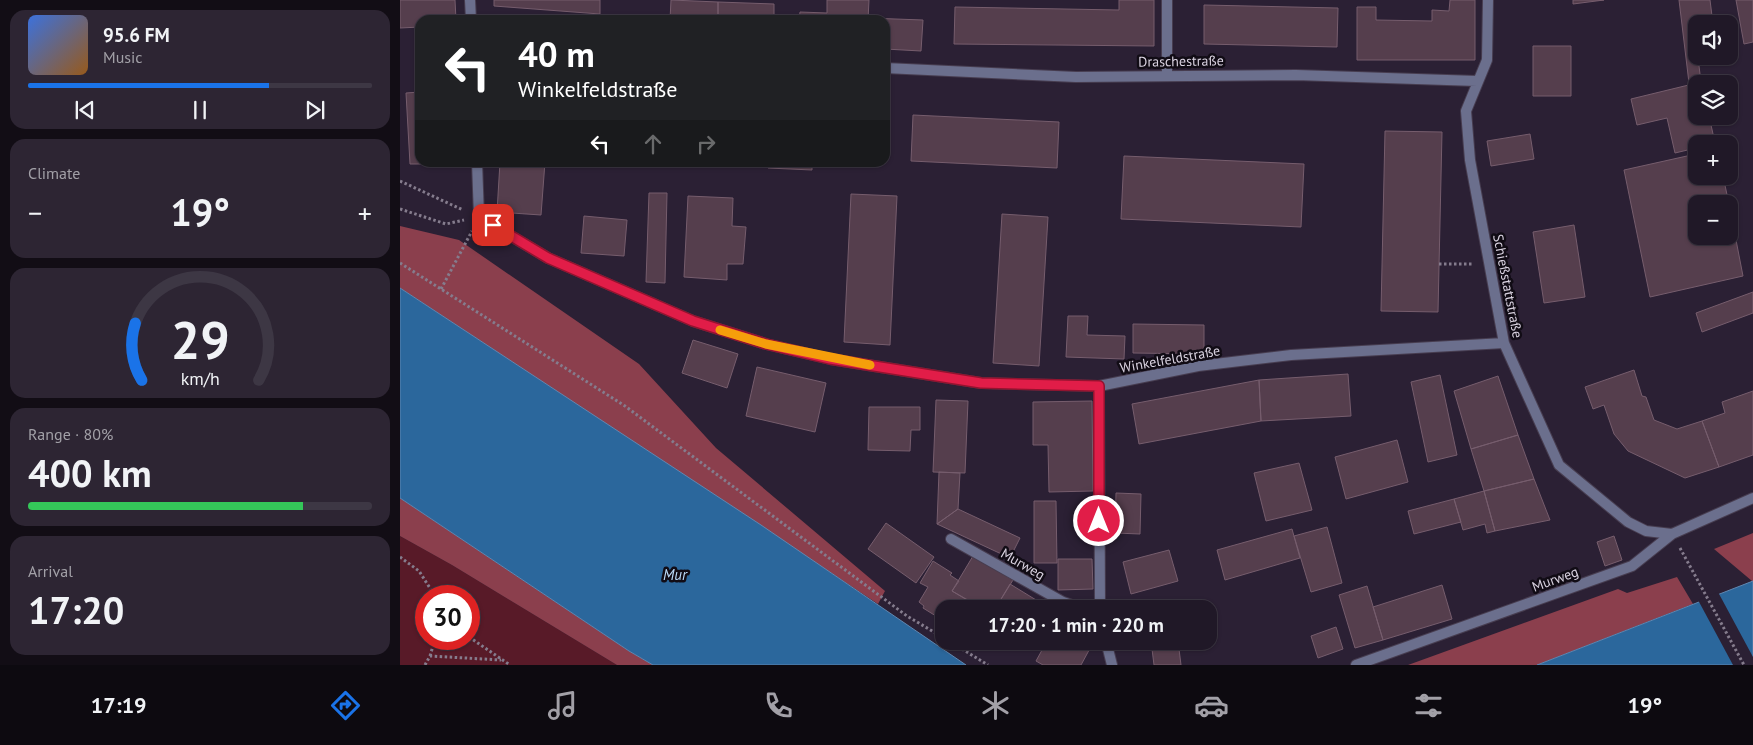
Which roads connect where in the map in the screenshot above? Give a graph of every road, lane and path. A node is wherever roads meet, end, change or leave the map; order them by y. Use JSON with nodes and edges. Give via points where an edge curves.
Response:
{"nodes":[{"id":1,"x":470,"y":0,"type":"edge"},
{"id":2,"x":1167,"y":0,"type":"edge"},
{"id":3,"x":1488,"y":0,"type":"edge"},
{"id":4,"x":470,"y":15,"type":"edge"},
{"id":5,"x":890,"y":68,"type":"edge"},
{"id":6,"x":1167,"y":74,"type":"junction"},
{"id":7,"x":1477,"y":81,"type":"junction"},
{"id":8,"x":477,"y":167,"type":"edge"},
{"id":9,"x":400,"y":181,"type":"edge"},
{"id":10,"x":400,"y":209,"type":"edge"},
{"id":11,"x":479,"y":217,"type":"junction"},
{"id":12,"x":400,"y":263,"type":"edge"},
{"id":13,"x":1439,"y":264,"type":"dead end"},
{"id":14,"x":1489,"y":264,"type":"junction"},
{"id":15,"x":441,"y":289,"type":"junction"},
{"id":16,"x":1504,"y":343,"type":"junction"},
{"id":17,"x":1099,"y":386,"type":"junction"},
{"id":18,"x":1753,"y":498,"type":"edge"},
{"id":19,"x":1672,"y":534,"type":"junction"},
{"id":20,"x":951,"y":538,"type":"dead end"},
{"id":21,"x":400,"y":557,"type":"edge"},
{"id":22,"x":427,"y":585,"type":"edge"},
{"id":23,"x":1060,"y":600,"type":"edge"},
{"id":24,"x":1100,"y":600,"type":"edge"},
{"id":25,"x":935,"y":633,"type":"edge"},
{"id":26,"x":480,"y":645,"type":"edge"},
{"id":27,"x":432,"y":650,"type":"edge"},
{"id":28,"x":964,"y":650,"type":"edge"},
{"id":29,"x":1108,"y":650,"type":"edge"},
{"id":30,"x":430,"y":656,"type":"junction"},
{"id":31,"x":501,"y":660,"type":"junction"},
{"id":32,"x":426,"y":665,"type":"edge"},
{"id":33,"x":510,"y":665,"type":"edge"},
{"id":34,"x":988,"y":665,"type":"edge"},
{"id":35,"x":1112,"y":665,"type":"edge"},
{"id":36,"x":1356,"y":665,"type":"edge"},
{"id":37,"x":1744,"y":665,"type":"edge"}],
"edges":[{"from":1,"to":4,"type":"street"},
{"from":2,"to":6,"type":"street"},
{"from":3,"to":7,"type":"street","name":"Schießstattstraße","via":[[1487,60]]},
{"from":5,"to":6,"type":"street","name":"Draschestraße","via":[[1076,77]]},
{"from":6,"to":7,"type":"street","name":"Draschestraße"},
{"from":7,"to":14,"type":"street","name":"Schießstattstraße","via":[[1466,111],[1470,160]]},
{"from":8,"to":11,"type":"street"},
{"from":9,"to":11,"type":"path"},
{"from":10,"to":11,"type":"path","via":[[446,224]]},
{"from":11,"to":15,"type":"path"},
{"from":11,"to":17,"type":"street","name":"Winkelfeldstraße","via":[[557,262],[693,321],[766,344],[830,359],[981,383]]},
{"from":12,"to":15,"type":"path"},
{"from":13,"to":14,"type":"path"},
{"from":14,"to":16,"type":"street","name":"Schießstattstraße"},
{"from":15,"to":25,"type":"path","via":[[625,406],[907,616]]},
{"from":16,"to":17,"type":"street","name":"Winkelfeldstraße","via":[[1291,354],[1198,366]]},
{"from":16,"to":19,"type":"street","name":"Schießstattstraße","via":[[1559,465],[1628,522],[1646,531]]},
{"from":17,"to":24,"type":"street"},
{"from":18,"to":19,"type":"street","name":"Murweg"},
{"from":19,"to":36,"type":"street","name":"Murweg","via":[[1632,566]]},
{"from":19,"to":37,"type":"path"},
{"from":20,"to":23,"type":"street","name":"Murweg"},
{"from":21,"to":22,"type":"path","via":[[419,571]]},
{"from":26,"to":31,"type":"path"},
{"from":27,"to":30,"type":"path"},
{"from":28,"to":34,"type":"path"},
{"from":29,"to":35,"type":"street"},
{"from":30,"to":31,"type":"path"},
{"from":30,"to":32,"type":"path"},
{"from":31,"to":33,"type":"path"}]}
